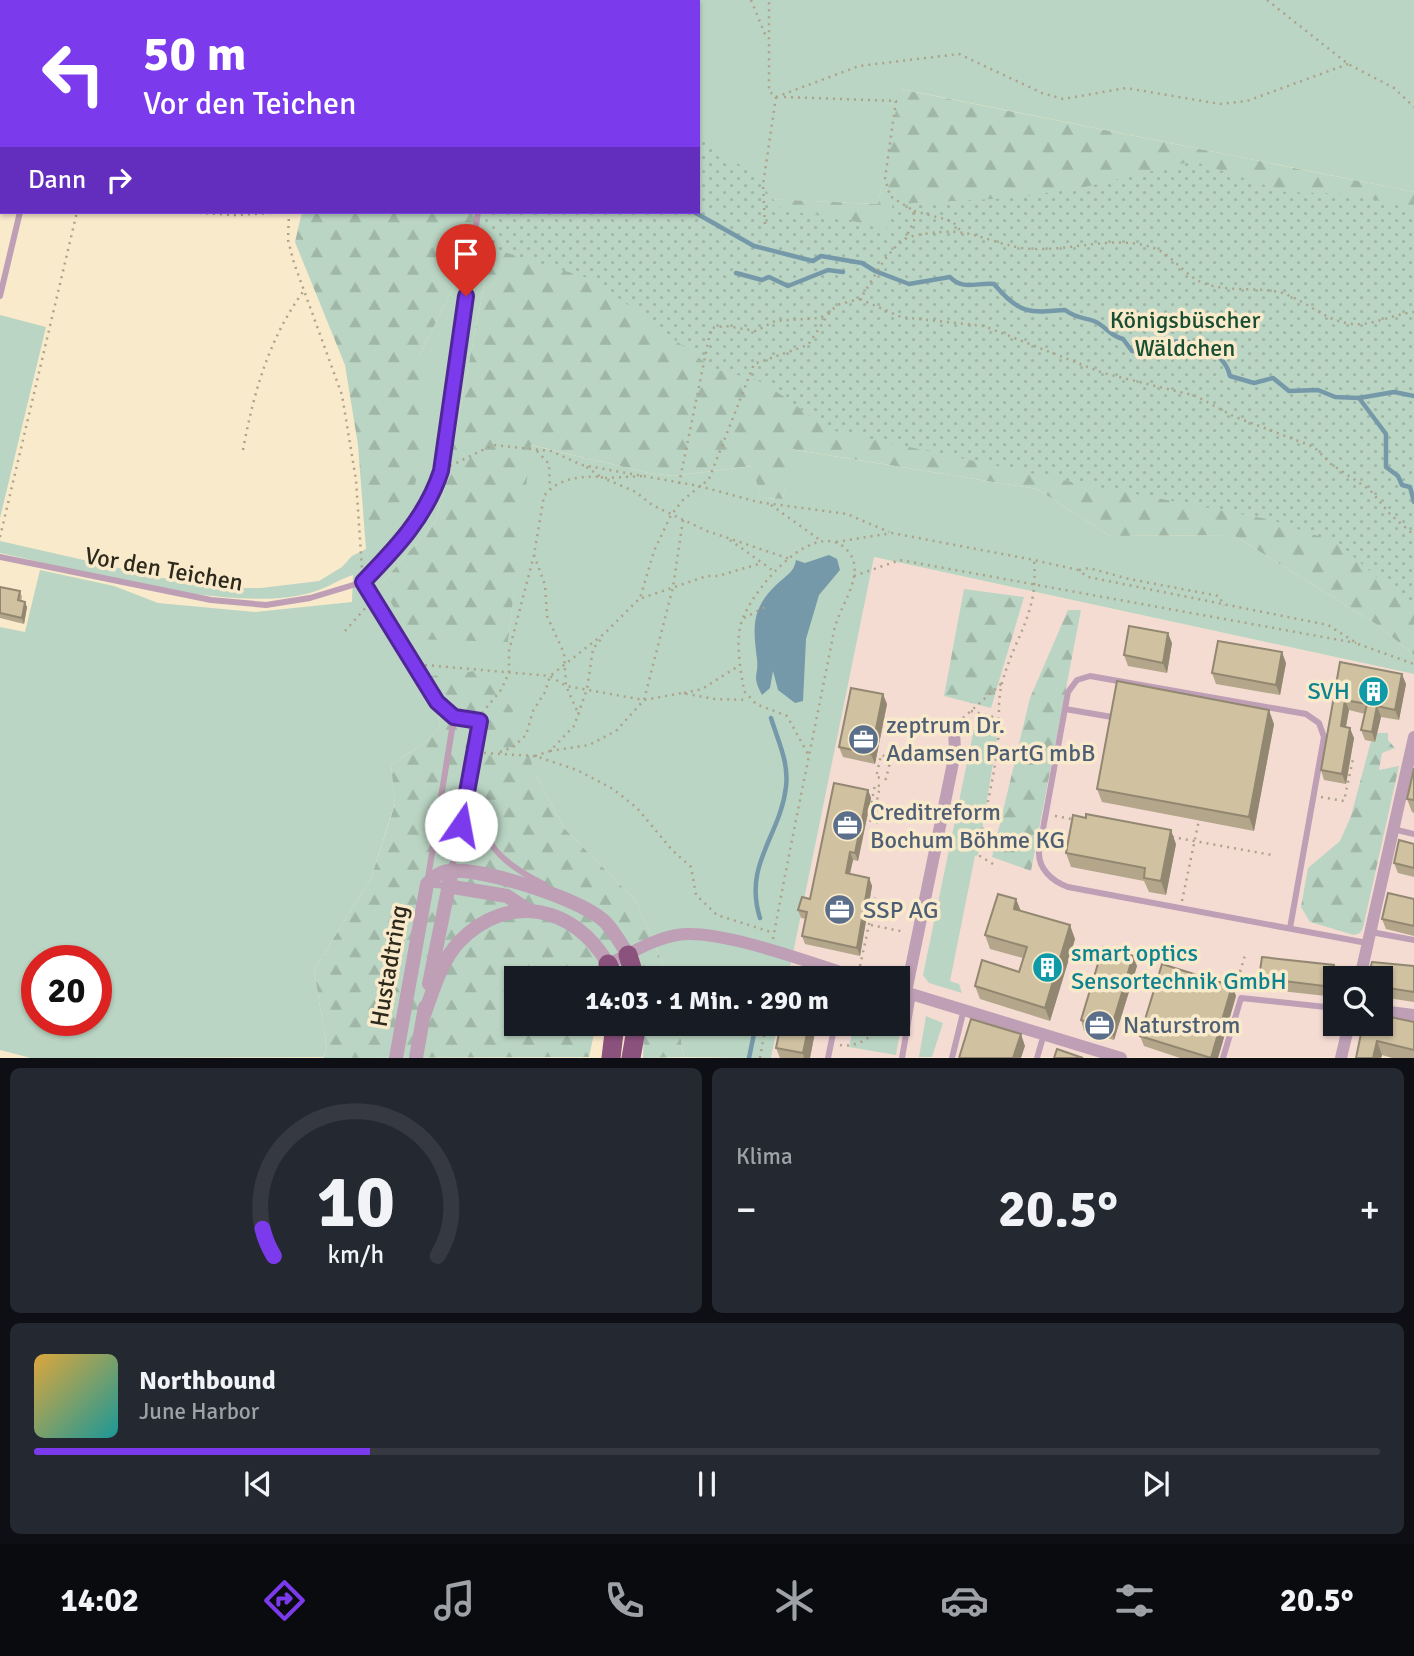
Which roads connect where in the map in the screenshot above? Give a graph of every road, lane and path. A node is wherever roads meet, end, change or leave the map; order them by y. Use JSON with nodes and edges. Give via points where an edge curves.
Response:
{"nodes":[{"id":1,"x":751,"y":0,"type":"edge"},
{"id":2,"x":769,"y":0,"type":"edge"},
{"id":3,"x":1267,"y":0,"type":"edge"},
{"id":4,"x":768,"y":42,"type":"junction"},
{"id":5,"x":1348,"y":64,"type":"junction"},
{"id":6,"x":778,"y":97,"type":"junction"},
{"id":7,"x":1414,"y":107,"type":"edge"},
{"id":8,"x":914,"y":211,"type":"junction"},
{"id":9,"x":20,"y":214,"type":"edge"},
{"id":10,"x":77,"y":214,"type":"edge"},
{"id":11,"x":218,"y":214,"type":"edge"},
{"id":12,"x":253,"y":214,"type":"edge"},
{"id":13,"x":289,"y":214,"type":"edge"},
{"id":14,"x":478,"y":214,"type":"edge"},
{"id":15,"x":765,"y":224,"type":"dead end"},
{"id":16,"x":960,"y":230,"type":"junction"},
{"id":17,"x":905,"y":239,"type":"junction"},
{"id":18,"x":305,"y":289,"type":"junction"},
{"id":19,"x":0,"y":296,"type":"edge"},
{"id":20,"x":860,"y":299,"type":"junction"},
{"id":21,"x":831,"y":312,"type":"junction"},
{"id":22,"x":1414,"y":312,"type":"edge"},
{"id":23,"x":243,"y":450,"type":"dead end"},
{"id":24,"x":536,"y":450,"type":"junction"},
{"id":25,"x":582,"y":465,"type":"junction"},
{"id":26,"x":441,"y":471,"type":"junction"},
{"id":27,"x":650,"y":476,"type":"junction"},
{"id":28,"x":603,"y":477,"type":"junction"},
{"id":29,"x":678,"y":484,"type":"junction"},
{"id":30,"x":699,"y":486,"type":"junction"},
{"id":31,"x":550,"y":489,"type":"junction"},
{"id":32,"x":768,"y":503,"type":"junction"},
{"id":33,"x":671,"y":515,"type":"junction"},
{"id":34,"x":683,"y":520,"type":"junction"},
{"id":35,"x":892,"y":533,"type":"junction"},
{"id":36,"x":1414,"y":535,"type":"edge"},
{"id":37,"x":0,"y":537,"type":"edge"},
{"id":38,"x":727,"y":538,"type":"junction"},
{"id":39,"x":821,"y":541,"type":"junction"},
{"id":40,"x":836,"y":542,"type":"junction"},
{"id":41,"x":534,"y":555,"type":"junction"},
{"id":42,"x":0,"y":557,"type":"edge"},
{"id":43,"x":790,"y":559,"type":"junction"},
{"id":44,"x":1034,"y":560,"type":"junction"},
{"id":45,"x":762,"y":563,"type":"junction"},
{"id":46,"x":1078,"y":570,"type":"junction"},
{"id":47,"x":775,"y":572,"type":"junction"},
{"id":48,"x":855,"y":576,"type":"junction"},
{"id":49,"x":363,"y":582,"type":"junction"},
{"id":50,"x":1037,"y":586,"type":"junction"},
{"id":51,"x":673,"y":587,"type":"junction"},
{"id":52,"x":640,"y":598,"type":"junction"},
{"id":53,"x":372,"y":600,"type":"junction"},
{"id":54,"x":769,"y":606,"type":"dead end"},
{"id":55,"x":1224,"y":606,"type":"junction"},
{"id":56,"x":743,"y":618,"type":"junction"},
{"id":57,"x":345,"y":631,"type":"dead end"},
{"id":58,"x":606,"y":633,"type":"junction"},
{"id":59,"x":1358,"y":644,"type":"junction"},
{"id":60,"x":411,"y":663,"type":"junction"},
{"id":61,"x":1414,"y":664,"type":"edge"},
{"id":62,"x":566,"y":665,"type":"junction"},
{"id":63,"x":740,"y":665,"type":"junction"},
{"id":64,"x":509,"y":673,"type":"junction"},
{"id":65,"x":550,"y":676,"type":"junction"},
{"id":66,"x":1002,"y":683,"type":"junction"},
{"id":67,"x":566,"y":686,"type":"junction"},
{"id":68,"x":587,"y":689,"type":"junction"},
{"id":69,"x":682,"y":694,"type":"junction"},
{"id":70,"x":644,"y":699,"type":"junction"},
{"id":71,"x":748,"y":700,"type":"junction"},
{"id":72,"x":1065,"y":709,"type":"junction"},
{"id":73,"x":971,"y":711,"type":"junction"},
{"id":74,"x":579,"y":715,"type":"junction"},
{"id":75,"x":454,"y":717,"type":"junction"},
{"id":76,"x":1112,"y":717,"type":"edge"},
{"id":77,"x":997,"y":718,"type":"junction"},
{"id":78,"x":477,"y":721,"type":"junction"},
{"id":79,"x":954,"y":727,"type":"joint"},
{"id":80,"x":1414,"y":737,"type":"edge"},
{"id":81,"x":550,"y":751,"type":"junction"},
{"id":82,"x":475,"y":752,"type":"junction"},
{"id":83,"x":500,"y":752,"type":"junction"},
{"id":84,"x":535,"y":756,"type":"junction"},
{"id":85,"x":809,"y":756,"type":"junction"},
{"id":86,"x":891,"y":758,"type":"junction"},
{"id":87,"x":1353,"y":760,"type":"dead end"},
{"id":88,"x":901,"y":765,"type":"dead end"},
{"id":89,"x":470,"y":780,"type":"junction"},
{"id":90,"x":1314,"y":796,"type":"junction"},
{"id":91,"x":881,"y":811,"type":"dead end"},
{"id":92,"x":1046,"y":814,"type":"junction"},
{"id":93,"x":1073,"y":819,"type":"edge"},
{"id":94,"x":1199,"y":820,"type":"edge"},
{"id":95,"x":878,"y":823,"type":"dead end"},
{"id":96,"x":1393,"y":829,"type":"junction"},
{"id":97,"x":1414,"y":834,"type":"edge"},
{"id":98,"x":1166,"y":836,"type":"edge"},
{"id":99,"x":1192,"y":841,"type":"junction"},
{"id":100,"x":1272,"y":855,"type":"dead end"},
{"id":101,"x":993,"y":864,"type":"dead end"},
{"id":102,"x":452,"y":870,"type":"junction"},
{"id":103,"x":427,"y":884,"type":"junction"},
{"id":104,"x":447,"y":886,"type":"junction"},
{"id":105,"x":875,"y":897,"type":"dead end"},
{"id":106,"x":580,"y":904,"type":"junction"},
{"id":107,"x":1181,"y":907,"type":"junction"},
{"id":108,"x":527,"y":910,"type":"junction"},
{"id":109,"x":869,"y":924,"type":"junction"},
{"id":110,"x":1290,"y":928,"type":"junction"},
{"id":111,"x":774,"y":933,"type":"junction"},
{"id":112,"x":919,"y":934,"type":"junction"},
{"id":113,"x":1368,"y":937,"type":"junction"},
{"id":114,"x":1414,"y":940,"type":"edge"},
{"id":115,"x":771,"y":952,"type":"junction"},
{"id":116,"x":1246,"y":952,"type":"dead end"},
{"id":117,"x":628,"y":955,"type":"junction"},
{"id":118,"x":608,"y":966,"type":"edge"},
{"id":119,"x":616,"y":966,"type":"edge"},
{"id":120,"x":631,"y":966,"type":"edge"},
{"id":121,"x":805,"y":966,"type":"edge"},
{"id":122,"x":860,"y":966,"type":"edge"},
{"id":123,"x":1362,"y":966,"type":"edge"},
{"id":124,"x":910,"y":974,"type":"edge"},
{"id":125,"x":910,"y":993,"type":"edge"},
{"id":126,"x":1241,"y":998,"type":"junction"},
{"id":127,"x":1323,"y":1007,"type":"edge"},
{"id":128,"x":964,"y":1009,"type":"junction"},
{"id":129,"x":1393,"y":1013,"type":"edge"},
{"id":130,"x":424,"y":1015,"type":"junction"},
{"id":131,"x":1414,"y":1015,"type":"edge"},
{"id":132,"x":1044,"y":1034,"type":"junction"},
{"id":133,"x":614,"y":1036,"type":"edge"},
{"id":134,"x":635,"y":1036,"type":"edge"},
{"id":135,"x":764,"y":1036,"type":"edge"},
{"id":136,"x":832,"y":1036,"type":"edge"},
{"id":137,"x":872,"y":1036,"type":"edge"},
{"id":138,"x":903,"y":1036,"type":"edge"},
{"id":139,"x":1346,"y":1036,"type":"edge"},
{"id":140,"x":831,"y":1042,"type":"junction"},
{"id":141,"x":396,"y":1058,"type":"edge"},
{"id":142,"x":416,"y":1058,"type":"edge"},
{"id":143,"x":611,"y":1058,"type":"edge"},
{"id":144,"x":631,"y":1058,"type":"edge"},
{"id":145,"x":760,"y":1058,"type":"edge"},
{"id":146,"x":828,"y":1058,"type":"edge"},
{"id":147,"x":902,"y":1058,"type":"edge"},
{"id":148,"x":952,"y":1058,"type":"edge"},
{"id":149,"x":1037,"y":1058,"type":"edge"},
{"id":150,"x":1121,"y":1058,"type":"edge"},
{"id":151,"x":1223,"y":1058,"type":"edge"},
{"id":152,"x":1341,"y":1058,"type":"edge"}],
"edges":[{"from":1,"to":4,"type":"path"},
{"from":2,"to":4,"type":"path"},
{"from":3,"to":5,"type":"path"},
{"from":4,"to":6,"type":"path","via":[[769,91]]},
{"from":5,"to":6,"type":"path","via":[[1247,101],[1220,104],[1126,88],[1063,99],[960,54],[859,66]]},
{"from":5,"to":7,"type":"path","via":[[1394,88]]},
{"from":6,"to":8,"type":"path","via":[[896,102],[884,178],[890,196]]},
{"from":6,"to":15,"type":"path","via":[[763,185]]},
{"from":8,"to":16,"type":"path","via":[[952,220]]},
{"from":8,"to":17,"type":"path"},
{"from":9,"to":19,"type":"lane"},
{"from":10,"to":37,"type":"path"},
{"from":11,"to":12,"type":"path"},
{"from":13,"to":18,"type":"path","via":[[288,240]]},
{"from":14,"to":26,"type":"lane"},
{"from":16,"to":17,"type":"path"},
{"from":16,"to":22,"type":"path","via":[[1022,248],[1080,248],[1111,242],[1156,248],[1203,284],[1278,292],[1351,324]]},
{"from":17,"to":20,"type":"path","via":[[875,271]]},
{"from":18,"to":23,"type":"path","via":[[285,316],[265,358]]},
{"from":18,"to":49,"type":"path","via":[[342,395],[356,480]]},
{"from":20,"to":21,"type":"path","via":[[839,304]]},
{"from":20,"to":36,"type":"path","via":[[901,317],[984,326],[1103,373],[1196,396],[1233,416],[1314,447],[1370,490]]},
{"from":21,"to":29,"type":"path","via":[[820,318],[775,321],[756,331],[711,328]]},
{"from":21,"to":30,"type":"path","via":[[808,345],[754,364],[719,458],[709,479]]},
{"from":24,"to":25,"type":"path","via":[[551,451]]},
{"from":24,"to":26,"type":"path","via":[[493,445]]},
{"from":24,"to":31,"type":"path","via":[[549,464]]},
{"from":25,"to":27,"type":"path"},
{"from":25,"to":28,"type":"path"},
{"from":26,"to":49,"type":"lane","via":[[418,521]]},
{"from":27,"to":28,"type":"path"},
{"from":27,"to":29,"type":"path"},
{"from":28,"to":31,"type":"path","via":[[577,476]]},
{"from":28,"to":33,"type":"path"},
{"from":29,"to":30,"type":"path"},
{"from":30,"to":32,"type":"path"},
{"from":30,"to":33,"type":"path"},
{"from":31,"to":41,"type":"path","via":[[544,496]]},
{"from":32,"to":35,"type":"path","via":[[847,514]]},
{"from":32,"to":39,"type":"path"},
{"from":33,"to":34,"type":"path"},
{"from":33,"to":52,"type":"path"},
{"from":34,"to":38,"type":"path"},
{"from":34,"to":51,"type":"path"},
{"from":35,"to":40,"type":"path"},
{"from":35,"to":44,"type":"path"},
{"from":38,"to":43,"type":"path"},
{"from":38,"to":45,"type":"path"},
{"from":39,"to":40,"type":"path"},
{"from":39,"to":43,"type":"path"},
{"from":40,"to":48,"type":"path","via":[[852,557]]},
{"from":41,"to":62,"type":"path","via":[[545,584],[547,616]]},
{"from":41,"to":64,"type":"path","via":[[509,650]]},
{"from":42,"to":49,"type":"lane","name":"Vor den Teichen","via":[[211,600],[266,605]]},
{"from":43,"to":47,"type":"path"},
{"from":44,"to":46,"type":"path"},
{"from":44,"to":50,"type":"path"},
{"from":45,"to":47,"type":"path"},
{"from":45,"to":51,"type":"path"},
{"from":46,"to":55,"type":"path","via":[[1088,577]]},
{"from":46,"to":55,"type":"path","via":[[1089,568],[1219,596]]},
{"from":47,"to":56,"type":"path","via":[[750,601]]},
{"from":48,"to":50,"type":"path","via":[[900,560]]},
{"from":48,"to":85,"type":"path","via":[[835,628]]},
{"from":49,"to":53,"type":"lane"},
{"from":50,"to":59,"type":"path"},
{"from":50,"to":66,"type":"path"},
{"from":51,"to":52,"type":"path"},
{"from":51,"to":70,"type":"path"},
{"from":52,"to":58,"type":"path"},
{"from":53,"to":57,"type":"path"},
{"from":53,"to":60,"type":"lane"},
{"from":54,"to":56,"type":"path"},
{"from":55,"to":59,"type":"path","via":[[1328,625]]},
{"from":56,"to":63,"type":"path"},
{"from":58,"to":62,"type":"path"},
{"from":58,"to":68,"type":"path","via":[[593,649]]},
{"from":59,"to":61,"type":"path"},
{"from":60,"to":64,"type":"path"},
{"from":60,"to":75,"type":"lane","via":[[437,702]]},
{"from":62,"to":65,"type":"path"},
{"from":62,"to":67,"type":"path"},
{"from":63,"to":69,"type":"path","via":[[702,689]]},
{"from":63,"to":71,"type":"path"},
{"from":64,"to":65,"type":"path"},
{"from":64,"to":78,"type":"path"},
{"from":65,"to":67,"type":"path"},
{"from":65,"to":83,"type":"path","via":[[526,734]]},
{"from":66,"to":73,"type":"path"},
{"from":66,"to":77,"type":"path"},
{"from":67,"to":68,"type":"path"},
{"from":67,"to":74,"type":"path"},
{"from":68,"to":70,"type":"path"},
{"from":68,"to":74,"type":"path"},
{"from":69,"to":70,"type":"path"},
{"from":69,"to":71,"type":"path"},
{"from":70,"to":81,"type":"path","via":[[616,731],[589,745]]},
{"from":71,"to":85,"type":"path","via":[[787,716]]},
{"from":72,"to":76,"type":"lane"},
{"from":72,"to":90,"type":"lane","via":[[1071,686],[1090,676],[1307,714],[1324,733]]},
{"from":72,"to":92,"type":"lane"},
{"from":73,"to":77,"type":"path"},
{"from":73,"to":79,"type":"path"},
{"from":74,"to":81,"type":"path"},
{"from":75,"to":78,"type":"lane"},
{"from":75,"to":103,"type":"lane","name":"Hustadtring"},
{"from":77,"to":101,"type":"path","via":[[999,739],[979,856]]},
{"from":78,"to":82,"type":"lane","name":"Hustadtring"},
{"from":79,"to":112,"type":"street","via":[[955,752]]},
{"from":80,"to":96,"type":"street"},
{"from":81,"to":84,"type":"path"},
{"from":82,"to":83,"type":"path"},
{"from":82,"to":89,"type":"lane","name":"Hustadtring"},
{"from":83,"to":84,"type":"path"},
{"from":84,"to":111,"type":"path","via":[[578,770],[613,789],[691,867],[696,895],[717,915]]},
{"from":85,"to":111,"type":"path"},
{"from":86,"to":86,"type":"path","via":[[886,779],[876,777],[881,755]]},
{"from":86,"to":88,"type":"path"},
{"from":87,"to":90,"type":"path","via":[[1344,801]]},
{"from":89,"to":102,"type":"lane","name":"Hustadtring"},
{"from":89,"to":106,"type":"lane","name":"Hustadtring","via":[[488,843],[508,864]]},
{"from":90,"to":110,"type":"lane"},
{"from":91,"to":95,"type":"path","via":[[875,810],[880,786],[875,785],[868,820]]},
{"from":92,"to":93,"type":"path"},
{"from":92,"to":107,"type":"lane","via":[[1039,856],[1045,871],[1057,882]]},
{"from":94,"to":99,"type":"path"},
{"from":96,"to":97,"type":"lane"},
{"from":96,"to":113,"type":"street"},
{"from":98,"to":99,"type":"path"},
{"from":99,"to":100,"type":"path"},
{"from":99,"to":107,"type":"path"},
{"from":102,"to":103,"type":"street","name":"Hustadtring","via":[[439,873]]},
{"from":102,"to":104,"type":"street","name":"Hustadtring"},
{"from":102,"to":106,"type":"street","name":"Hustadtring","via":[[500,879]]},
{"from":103,"to":104,"type":"lane","name":"Hustadtring"},
{"from":103,"to":141,"type":"street","name":"Hustadtring"},
{"from":104,"to":108,"type":"street","name":"Hustadtring","via":[[508,896]]},
{"from":104,"to":130,"type":"street","name":"Hustadtring"},
{"from":105,"to":109,"type":"path"},
{"from":106,"to":117,"type":"street","name":"Hustadtring","via":[[605,922]]},
{"from":107,"to":110,"type":"lane"},
{"from":108,"to":118,"type":"street","name":"Hustadtring","via":[[545,912],[580,929],[597,944]]},
{"from":108,"to":130,"type":"street","name":"Hustadtring","via":[[478,926],[457,944]]},
{"from":109,"to":112,"type":"path"},
{"from":109,"to":122,"type":"path"},
{"from":110,"to":113,"type":"lane"},
{"from":111,"to":115,"type":"path"},
{"from":112,"to":124,"type":"street"},
{"from":113,"to":114,"type":"lane"},
{"from":113,"to":123,"type":"street"},
{"from":115,"to":117,"type":"street","via":[[690,933],[664,938]]},
{"from":115,"to":121,"type":"street"},
{"from":116,"to":126,"type":"path","via":[[1234,993]]},
{"from":117,"to":119,"type":"street"},
{"from":117,"to":120,"type":"highway"},
{"from":125,"to":128,"type":"street"},
{"from":126,"to":127,"type":"lane"},
{"from":126,"to":151,"type":"lane"},
{"from":128,"to":132,"type":"street"},
{"from":128,"to":148,"type":"lane"},
{"from":129,"to":131,"type":"street"},
{"from":130,"to":142,"type":"street","name":"Hustadtring"},
{"from":132,"to":149,"type":"lane"},
{"from":132,"to":150,"type":"street"},
{"from":133,"to":143,"type":"highway"},
{"from":134,"to":144,"type":"highway"},
{"from":135,"to":145,"type":"path"},
{"from":136,"to":140,"type":"lane"},
{"from":137,"to":140,"type":"path","via":[[849,1046]]},
{"from":138,"to":147,"type":"lane"},
{"from":139,"to":152,"type":"street"},
{"from":140,"to":146,"type":"lane"}]}
